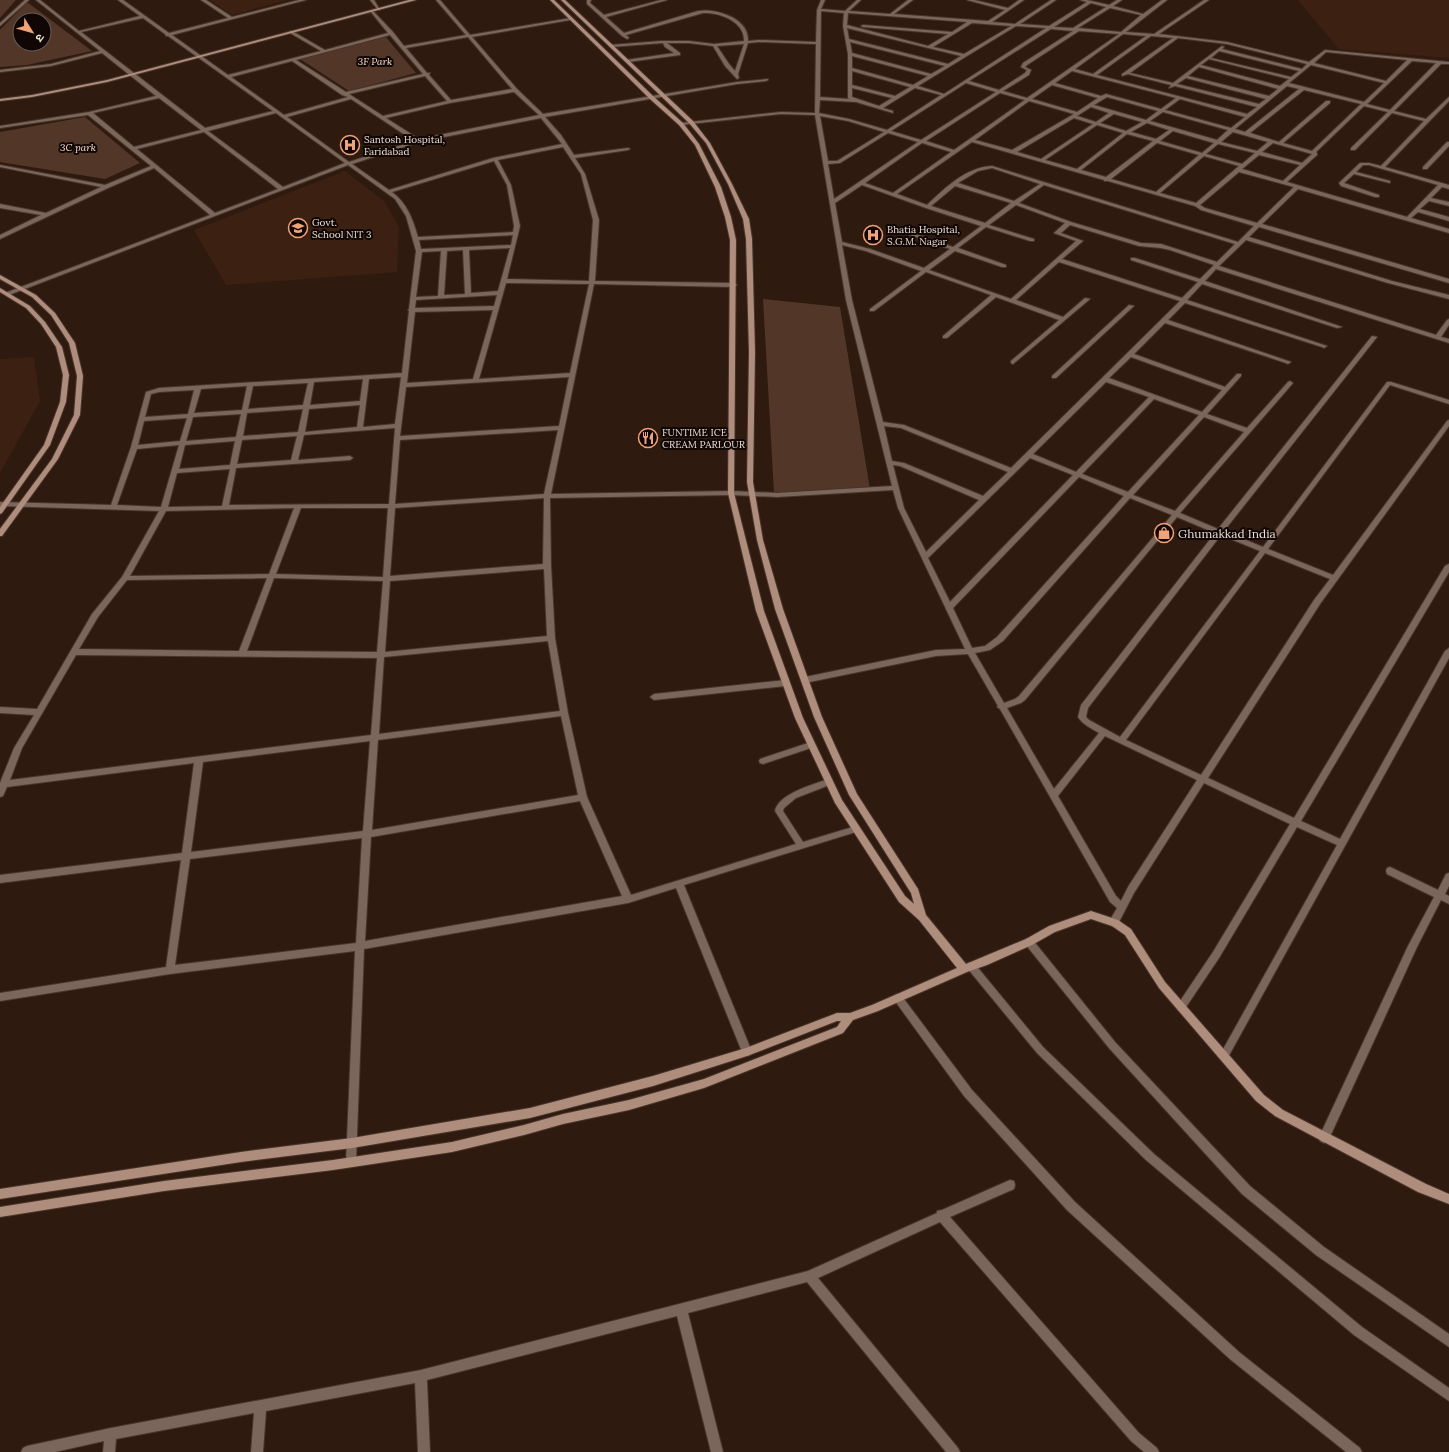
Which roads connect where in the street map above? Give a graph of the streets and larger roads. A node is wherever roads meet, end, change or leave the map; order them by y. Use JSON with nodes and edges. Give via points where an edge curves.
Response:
{"nodes":[{"id":1,"x":27,"y":0,"type":"edge"},
{"id":2,"x":38,"y":0,"type":"edge"},
{"id":3,"x":120,"y":0,"type":"edge"},
{"id":4,"x":203,"y":0,"type":"edge"},
{"id":5,"x":304,"y":0,"type":"edge"},
{"id":6,"x":372,"y":0,"type":"edge"},
{"id":7,"x":414,"y":0,"type":"edge"},
{"id":8,"x":438,"y":0,"type":"edge"},
{"id":9,"x":552,"y":0,"type":"edge"},
{"id":10,"x":563,"y":0,"type":"edge"},
{"id":11,"x":589,"y":0,"type":"edge"},
{"id":12,"x":665,"y":0,"type":"edge"},
{"id":13,"x":823,"y":0,"type":"edge"},
{"id":14,"x":859,"y":0,"type":"edge"},
{"id":15,"x":911,"y":0,"type":"edge"},
{"id":16,"x":969,"y":0,"type":"edge"},
{"id":17,"x":1022,"y":0,"type":"edge"},
{"id":18,"x":1054,"y":0,"type":"edge"},
{"id":19,"x":1082,"y":0,"type":"edge"},
{"id":20,"x":1120,"y":0,"type":"edge"},
{"id":21,"x":1165,"y":0,"type":"edge"},
{"id":22,"x":1207,"y":0,"type":"edge"},
{"id":23,"x":979,"y":1,"type":"edge"},
{"id":24,"x":1090,"y":2,"type":"junction"},
{"id":25,"x":1110,"y":6,"type":"junction"},
{"id":26,"x":380,"y":9,"type":"junction"},
{"id":27,"x":1007,"y":9,"type":"junction"},
{"id":28,"x":819,"y":10,"type":"junction"},
{"id":29,"x":372,"y":11,"type":"junction"},
{"id":30,"x":846,"y":12,"type":"junction"},
{"id":31,"x":891,"y":15,"type":"junction"},
{"id":32,"x":1144,"y":15,"type":"junction"},
{"id":33,"x":142,"y":16,"type":"junction"},
{"id":34,"x":603,"y":17,"type":"junction"},
{"id":35,"x":231,"y":18,"type":"junction"},
{"id":36,"x":570,"y":19,"type":"junction"},
{"id":37,"x":971,"y":22,"type":"junction"},
{"id":38,"x":988,"y":23,"type":"junction"},
{"id":39,"x":0,"y":24,"type":"edge"},
{"id":40,"x":845,"y":25,"type":"junction"},
{"id":41,"x":1015,"y":25,"type":"junction"},
{"id":42,"x":1050,"y":28,"type":"junction"},
{"id":43,"x":1075,"y":30,"type":"junction"},
{"id":44,"x":78,"y":32,"type":"junction"},
{"id":45,"x":290,"y":32,"type":"junction"},
{"id":46,"x":392,"y":33,"type":"junction"},
{"id":47,"x":952,"y":33,"type":"junction"},
{"id":48,"x":1121,"y":34,"type":"junction"},
{"id":49,"x":167,"y":35,"type":"junction"},
{"id":50,"x":624,"y":35,"type":"junction"},
{"id":51,"x":1152,"y":36,"type":"junction"},
{"id":52,"x":468,"y":37,"type":"junction"},
{"id":53,"x":1177,"y":38,"type":"junction"},
{"id":54,"x":848,"y":40,"type":"junction"},
{"id":55,"x":664,"y":42,"type":"junction"},
{"id":56,"x":633,"y":43,"type":"junction"},
{"id":57,"x":746,"y":43,"type":"junction"},
{"id":58,"x":1227,"y":43,"type":"junction"},
{"id":59,"x":714,"y":44,"type":"junction"},
{"id":60,"x":818,"y":44,"type":"junction"},
{"id":61,"x":404,"y":46,"type":"junction"},
{"id":62,"x":611,"y":46,"type":"junction"},
{"id":63,"x":929,"y":47,"type":"junction"},
{"id":64,"x":1219,"y":50,"type":"junction"},
{"id":65,"x":324,"y":51,"type":"junction"},
{"id":66,"x":103,"y":52,"type":"junction"},
{"id":67,"x":850,"y":54,"type":"junction"},
{"id":68,"x":965,"y":56,"type":"junction"},
{"id":69,"x":198,"y":57,"type":"junction"},
{"id":70,"x":1208,"y":58,"type":"junction"},
{"id":71,"x":292,"y":59,"type":"junction"},
{"id":72,"x":1410,"y":60,"type":"junction"},
{"id":73,"x":628,"y":61,"type":"junction"},
{"id":74,"x":1311,"y":62,"type":"junction"},
{"id":75,"x":1440,"y":62,"type":"junction"},
{"id":76,"x":1449,"y":63,"type":"edge"},
{"id":77,"x":949,"y":66,"type":"junction"},
{"id":78,"x":1198,"y":66,"type":"junction"},
{"id":79,"x":850,"y":69,"type":"junction"},
{"id":80,"x":1071,"y":69,"type":"junction"},
{"id":81,"x":1302,"y":70,"type":"junction"},
{"id":82,"x":0,"y":71,"type":"edge"},
{"id":83,"x":1127,"y":73,"type":"junction"},
{"id":84,"x":428,"y":74,"type":"junction"},
{"id":85,"x":736,"y":74,"type":"junction"},
{"id":86,"x":132,"y":75,"type":"junction"},
{"id":87,"x":1094,"y":75,"type":"junction"},
{"id":88,"x":932,"y":76,"type":"junction"},
{"id":89,"x":1185,"y":76,"type":"junction"},
{"id":90,"x":226,"y":77,"type":"junction"},
{"id":91,"x":1292,"y":79,"type":"junction"},
{"id":92,"x":766,"y":80,"type":"dead end"},
{"id":93,"x":1116,"y":81,"type":"junction"},
{"id":94,"x":967,"y":82,"type":"junction"},
{"id":95,"x":1386,"y":82,"type":"junction"},
{"id":96,"x":737,"y":83,"type":"junction"},
{"id":97,"x":1052,"y":83,"type":"junction"},
{"id":98,"x":1286,"y":84,"type":"junction"},
{"id":99,"x":1174,"y":85,"type":"junction"},
{"id":100,"x":850,"y":86,"type":"junction"},
{"id":101,"x":914,"y":87,"type":"junction"},
{"id":102,"x":1281,"y":88,"type":"junction"},
{"id":103,"x":1303,"y":88,"type":"junction"},
{"id":104,"x":515,"y":90,"type":"junction"},
{"id":105,"x":1000,"y":91,"type":"junction"},
{"id":106,"x":1163,"y":93,"type":"junction"},
{"id":107,"x":344,"y":94,"type":"junction"},
{"id":108,"x":160,"y":96,"type":"junction"},
{"id":109,"x":665,"y":96,"type":"junction"},
{"id":110,"x":944,"y":96,"type":"junction"},
{"id":111,"x":351,"y":98,"type":"junction"},
{"id":112,"x":652,"y":98,"type":"junction"},
{"id":113,"x":817,"y":98,"type":"junction"},
{"id":114,"x":896,"y":98,"type":"junction"},
{"id":115,"x":1102,"y":98,"type":"junction"},
{"id":116,"x":1179,"y":98,"type":"junction"},
{"id":117,"x":1269,"y":98,"type":"junction"},
{"id":118,"x":1449,"y":98,"type":"edge"},
{"id":119,"x":0,"y":100,"type":"edge"},
{"id":120,"x":1028,"y":100,"type":"junction"},
{"id":121,"x":855,"y":101,"type":"junction"},
{"id":122,"x":450,"y":102,"type":"junction"},
{"id":123,"x":1328,"y":102,"type":"dead end"},
{"id":124,"x":1363,"y":104,"type":"junction"},
{"id":125,"x":1091,"y":106,"type":"junction"},
{"id":126,"x":1260,"y":106,"type":"junction"},
{"id":127,"x":879,"y":108,"type":"junction"},
{"id":128,"x":1163,"y":110,"type":"junction"},
{"id":129,"x":276,"y":112,"type":"junction"},
{"id":130,"x":891,"y":112,"type":"dead end"},
{"id":131,"x":1112,"y":112,"type":"junction"},
{"id":132,"x":1391,"y":112,"type":"junction"},
{"id":133,"x":89,"y":113,"type":"junction"},
{"id":134,"x":817,"y":114,"type":"junction"},
{"id":135,"x":1076,"y":115,"type":"junction"},
{"id":136,"x":542,"y":116,"type":"junction"},
{"id":137,"x":1248,"y":116,"type":"junction"},
{"id":138,"x":284,"y":117,"type":"junction"},
{"id":139,"x":382,"y":118,"type":"junction"},
{"id":140,"x":1428,"y":121,"type":"junction"},
{"id":141,"x":691,"y":122,"type":"junction"},
{"id":142,"x":1146,"y":122,"type":"junction"},
{"id":143,"x":681,"y":124,"type":"junction"},
{"id":144,"x":1095,"y":124,"type":"junction"},
{"id":145,"x":0,"y":127,"type":"edge"},
{"id":146,"x":204,"y":130,"type":"junction"},
{"id":147,"x":1171,"y":130,"type":"junction"},
{"id":148,"x":1231,"y":130,"type":"junction"},
{"id":149,"x":888,"y":132,"type":"junction"},
{"id":150,"x":1125,"y":132,"type":"junction"},
{"id":151,"x":1246,"y":134,"type":"junction"},
{"id":152,"x":970,"y":140,"type":"junction"},
{"id":153,"x":418,"y":141,"type":"junction"},
{"id":154,"x":1155,"y":141,"type":"junction"},
{"id":155,"x":1272,"y":141,"type":"junction"},
{"id":156,"x":921,"y":142,"type":"junction"},
{"id":157,"x":1217,"y":142,"type":"junction"},
{"id":158,"x":1280,"y":143,"type":"junction"},
{"id":159,"x":1449,"y":143,"type":"edge"},
{"id":160,"x":565,"y":145,"type":"junction"},
{"id":161,"x":134,"y":148,"type":"junction"},
{"id":162,"x":628,"y":149,"type":"dead end"},
{"id":163,"x":1353,"y":149,"type":"dead end"},
{"id":164,"x":954,"y":152,"type":"junction"},
{"id":165,"x":1013,"y":152,"type":"junction"},
{"id":166,"x":1313,"y":152,"type":"junction"},
{"id":167,"x":1258,"y":153,"type":"junction"},
{"id":168,"x":1202,"y":155,"type":"junction"},
{"id":169,"x":572,"y":157,"type":"junction"},
{"id":170,"x":495,"y":159,"type":"junction"},
{"id":171,"x":1042,"y":160,"type":"junction"},
{"id":172,"x":350,"y":163,"type":"junction"},
{"id":173,"x":825,"y":163,"type":"junction"},
{"id":174,"x":1304,"y":165,"type":"junction"},
{"id":175,"x":0,"y":166,"type":"edge"},
{"id":176,"x":155,"y":166,"type":"junction"},
{"id":177,"x":1241,"y":168,"type":"junction"},
{"id":178,"x":1382,"y":168,"type":"junction"},
{"id":179,"x":1425,"y":168,"type":"dead end"},
{"id":180,"x":1076,"y":171,"type":"junction"},
{"id":181,"x":1352,"y":172,"type":"junction"},
{"id":182,"x":1106,"y":180,"type":"junction"},
{"id":183,"x":1388,"y":182,"type":"dead end"},
{"id":184,"x":861,"y":183,"type":"junction"},
{"id":185,"x":1044,"y":183,"type":"junction"},
{"id":186,"x":955,"y":184,"type":"junction"},
{"id":187,"x":1284,"y":184,"type":"junction"},
{"id":188,"x":1441,"y":185,"type":"junction"},
{"id":189,"x":106,"y":187,"type":"junction"},
{"id":190,"x":1298,"y":187,"type":"junction"},
{"id":191,"x":1449,"y":187,"type":"edge"},
{"id":192,"x":282,"y":189,"type":"junction"},
{"id":193,"x":390,"y":191,"type":"junction"},
{"id":194,"x":1156,"y":194,"type":"junction"},
{"id":195,"x":893,"y":195,"type":"junction"},
{"id":196,"x":1377,"y":196,"type":"dead end"},
{"id":197,"x":1428,"y":199,"type":"junction"},
{"id":198,"x":1015,"y":202,"type":"junction"},
{"id":199,"x":832,"y":203,"type":"junction"},
{"id":200,"x":1449,"y":204,"type":"edge"},
{"id":201,"x":0,"y":206,"type":"edge"},
{"id":202,"x":1197,"y":206,"type":"junction"},
{"id":203,"x":928,"y":207,"type":"junction"},
{"id":204,"x":1418,"y":210,"type":"junction"},
{"id":205,"x":47,"y":215,"type":"junction"},
{"id":206,"x":214,"y":215,"type":"junction"},
{"id":207,"x":1408,"y":219,"type":"junction"},
{"id":208,"x":1449,"y":219,"type":"edge"},
{"id":209,"x":1070,"y":223,"type":"junction"},
{"id":210,"x":985,"y":225,"type":"junction"},
{"id":211,"x":1259,"y":226,"type":"junction"},
{"id":212,"x":892,"y":227,"type":"dead end"},
{"id":213,"x":1449,"y":231,"type":"edge"},
{"id":214,"x":516,"y":233,"type":"junction"},
{"id":215,"x":0,"y":237,"type":"edge"},
{"id":216,"x":1246,"y":238,"type":"junction"},
{"id":217,"x":416,"y":239,"type":"junction"},
{"id":218,"x":1032,"y":240,"type":"dead end"},
{"id":219,"x":839,"y":244,"type":"junction"},
{"id":220,"x":1239,"y":244,"type":"junction"},
{"id":221,"x":513,"y":246,"type":"junction"},
{"id":222,"x":466,"y":248,"type":"junction"},
{"id":223,"x":954,"y":248,"type":"junction"},
{"id":224,"x":444,"y":250,"type":"junction"},
{"id":225,"x":418,"y":251,"type":"junction"},
{"id":226,"x":1133,"y":259,"type":"dead end"},
{"id":227,"x":1059,"y":260,"type":"junction"},
{"id":228,"x":1004,"y":266,"type":"dead end"},
{"id":229,"x":1217,"y":266,"type":"junction"},
{"id":230,"x":925,"y":270,"type":"junction"},
{"id":231,"x":0,"y":277,"type":"edge"},
{"id":232,"x":504,"y":281,"type":"junction"},
{"id":233,"x":1449,"y":281,"type":"edge"},
{"id":234,"x":592,"y":282,"type":"junction"},
{"id":235,"x":1201,"y":282,"type":"junction"},
{"id":236,"x":734,"y":286,"type":"junction"},
{"id":237,"x":21,"y":288,"type":"junction"},
{"id":238,"x":0,"y":290,"type":"edge"},
{"id":239,"x":500,"y":293,"type":"junction"},
{"id":240,"x":7,"y":294,"type":"junction"},
{"id":241,"x":468,"y":295,"type":"junction"},
{"id":242,"x":995,"y":295,"type":"junction"},
{"id":243,"x":441,"y":297,"type":"junction"},
{"id":244,"x":1449,"y":297,"type":"edge"},
{"id":245,"x":413,"y":299,"type":"junction"},
{"id":246,"x":1086,"y":299,"type":"dead end"},
{"id":247,"x":1012,"y":301,"type":"junction"},
{"id":248,"x":1184,"y":301,"type":"junction"},
{"id":249,"x":1131,"y":306,"type":"dead end"},
{"id":250,"x":496,"y":308,"type":"junction"},
{"id":251,"x":412,"y":310,"type":"junction"},
{"id":252,"x":872,"y":310,"type":"dead end"},
{"id":253,"x":1063,"y":319,"type":"junction"},
{"id":254,"x":1164,"y":321,"type":"junction"},
{"id":255,"x":1449,"y":321,"type":"edge"},
{"id":256,"x":1339,"y":327,"type":"dead end"},
{"id":257,"x":945,"y":337,"type":"dead end"},
{"id":258,"x":1374,"y":337,"type":"dead end"},
{"id":259,"x":1438,"y":337,"type":"junction"},
{"id":260,"x":1449,"y":341,"type":"edge"},
{"id":261,"x":1324,"y":346,"type":"dead end"},
{"id":262,"x":1130,"y":355,"type":"junction"},
{"id":263,"x":1013,"y":362,"type":"dead end"},
{"id":264,"x":1288,"y":362,"type":"dead end"},
{"id":265,"x":572,"y":375,"type":"junction"},
{"id":266,"x":1239,"y":375,"type":"dead end"},
{"id":267,"x":404,"y":376,"type":"junction"},
{"id":268,"x":366,"y":378,"type":"junction"},
{"id":269,"x":1054,"y":378,"type":"dead end"},
{"id":270,"x":1105,"y":379,"type":"junction"},
{"id":271,"x":476,"y":380,"type":"junction"},
{"id":272,"x":311,"y":381,"type":"junction"},
{"id":273,"x":1290,"y":383,"type":"dead end"},
{"id":274,"x":250,"y":384,"type":"junction"},
{"id":275,"x":402,"y":385,"type":"junction"},
{"id":276,"x":198,"y":388,"type":"junction"},
{"id":277,"x":1225,"y":389,"type":"junction"},
{"id":278,"x":1153,"y":396,"type":"junction"},
{"id":279,"x":1449,"y":402,"type":"edge"},
{"id":280,"x":364,"y":403,"type":"junction"},
{"id":281,"x":307,"y":407,"type":"junction"},
{"id":282,"x":245,"y":412,"type":"junction"},
{"id":283,"x":1202,"y":414,"type":"junction"},
{"id":284,"x":188,"y":416,"type":"junction"},
{"id":285,"x":141,"y":419,"type":"junction"},
{"id":286,"x":1449,"y":422,"type":"edge"},
{"id":287,"x":880,"y":424,"type":"junction"},
{"id":288,"x":398,"y":426,"type":"junction"},
{"id":289,"x":560,"y":428,"type":"junction"},
{"id":290,"x":360,"y":429,"type":"junction"},
{"id":291,"x":1248,"y":431,"type":"junction"},
{"id":292,"x":301,"y":434,"type":"junction"},
{"id":293,"x":397,"y":438,"type":"junction"},
{"id":294,"x":240,"y":439,"type":"junction"},
{"id":295,"x":182,"y":443,"type":"junction"},
{"id":296,"x":134,"y":447,"type":"junction"},
{"id":297,"x":1029,"y":455,"type":"junction"},
{"id":298,"x":350,"y":458,"type":"dead end"},
{"id":299,"x":294,"y":462,"type":"junction"},
{"id":300,"x":889,"y":462,"type":"junction"},
{"id":301,"x":233,"y":467,"type":"junction"},
{"id":302,"x":174,"y":471,"type":"junction"},
{"id":303,"x":1012,"y":471,"type":"junction"},
{"id":304,"x":1078,"y":474,"type":"junction"},
{"id":305,"x":896,"y":488,"type":"junction"},
{"id":306,"x":732,"y":493,"type":"junction"},
{"id":307,"x":752,"y":493,"type":"junction"},
{"id":308,"x":1128,"y":495,"type":"junction"},
{"id":309,"x":547,"y":496,"type":"junction"},
{"id":310,"x":983,"y":500,"type":"junction"},
{"id":311,"x":3,"y":504,"type":"edge"},
{"id":312,"x":22,"y":504,"type":"junction"},
{"id":313,"x":298,"y":506,"type":"junction"},
{"id":314,"x":392,"y":506,"type":"junction"},
{"id":315,"x":113,"y":508,"type":"junction"},
{"id":316,"x":225,"y":508,"type":"junction"},
{"id":317,"x":164,"y":509,"type":"junction"},
{"id":318,"x":0,"y":512,"type":"edge"},
{"id":319,"x":1176,"y":514,"type":"junction"},
{"id":320,"x":1220,"y":531,"type":"junction"},
{"id":321,"x":0,"y":534,"type":"edge"},
{"id":322,"x":1263,"y":549,"type":"junction"},
{"id":323,"x":925,"y":557,"type":"junction"},
{"id":324,"x":547,"y":566,"type":"junction"},
{"id":325,"x":1449,"y":566,"type":"edge"},
{"id":326,"x":271,"y":576,"type":"junction"},
{"id":327,"x":125,"y":578,"type":"junction"},
{"id":328,"x":1334,"y":578,"type":"junction"},
{"id":329,"x":387,"y":579,"type":"junction"},
{"id":330,"x":950,"y":607,"type":"junction"},
{"id":331,"x":551,"y":638,"type":"junction"},
{"id":332,"x":970,"y":651,"type":"junction"},
{"id":333,"x":1449,"y":651,"type":"edge"},
{"id":334,"x":74,"y":652,"type":"junction"},
{"id":335,"x":242,"y":654,"type":"junction"},
{"id":336,"x":381,"y":655,"type":"junction"},
{"id":337,"x":805,"y":680,"type":"junction"},
{"id":338,"x":786,"y":683,"type":"junction"},
{"id":339,"x":654,"y":697,"type":"dead end"},
{"id":340,"x":1001,"y":707,"type":"junction"},
{"id":341,"x":0,"y":710,"type":"edge"},
{"id":342,"x":40,"y":712,"type":"junction"},
{"id":343,"x":564,"y":713,"type":"junction"},
{"id":344,"x":1104,"y":732,"type":"junction"},
{"id":345,"x":375,"y":737,"type":"junction"},
{"id":346,"x":1121,"y":741,"type":"junction"},
{"id":347,"x":812,"y":745,"type":"junction"},
{"id":348,"x":199,"y":759,"type":"junction"},
{"id":349,"x":764,"y":761,"type":"dead end"},
{"id":350,"x":1203,"y":779,"type":"junction"},
{"id":351,"x":829,"y":782,"type":"junction"},
{"id":352,"x":4,"y":784,"type":"junction"},
{"id":353,"x":0,"y":794,"type":"edge"},
{"id":354,"x":1053,"y":796,"type":"junction"},
{"id":355,"x":583,"y":797,"type":"junction"},
{"id":356,"x":1296,"y":823,"type":"junction"},
{"id":357,"x":856,"y":829,"type":"junction"},
{"id":358,"x":367,"y":834,"type":"junction"},
{"id":359,"x":1342,"y":844,"type":"junction"},
{"id":360,"x":801,"y":845,"type":"junction"},
{"id":361,"x":186,"y":856,"type":"junction"},
{"id":362,"x":1390,"y":871,"type":"dead end"},
{"id":363,"x":1449,"y":877,"type":"edge"},
{"id":364,"x":0,"y":879,"type":"edge"},
{"id":365,"x":679,"y":884,"type":"junction"},
{"id":366,"x":1445,"y":898,"type":"edge"},
{"id":367,"x":628,"y":899,"type":"junction"},
{"id":368,"x":1122,"y":907,"type":"junction"},
{"id":369,"x":922,"y":917,"type":"junction"},
{"id":370,"x":1115,"y":923,"type":"junction"},
{"id":371,"x":1029,"y":942,"type":"junction"},
{"id":372,"x":360,"y":946,"type":"junction"},
{"id":373,"x":967,"y":967,"type":"junction"},
{"id":374,"x":170,"y":970,"type":"junction"},
{"id":375,"x":0,"y":997,"type":"edge"},
{"id":376,"x":898,"y":998,"type":"junction"},
{"id":377,"x":1181,"y":1007,"type":"junction"},
{"id":378,"x":850,"y":1017,"type":"junction"},
{"id":379,"x":772,"y":1042,"type":"junction"},
{"id":380,"x":747,"y":1052,"type":"junction"},
{"id":381,"x":777,"y":1054,"type":"junction"},
{"id":382,"x":1224,"y":1056,"type":"junction"},
{"id":383,"x":1324,"y":1138,"type":"junction"},
{"id":384,"x":352,"y":1143,"type":"junction"},
{"id":385,"x":351,"y":1162,"type":"junction"},
{"id":386,"x":1010,"y":1185,"type":"dead end"},
{"id":387,"x":0,"y":1194,"type":"edge"},
{"id":388,"x":1449,"y":1199,"type":"edge"},
{"id":389,"x":0,"y":1212,"type":"edge"},
{"id":390,"x":941,"y":1216,"type":"junction"},
{"id":391,"x":809,"y":1276,"type":"junction"},
{"id":392,"x":681,"y":1309,"type":"junction"},
{"id":393,"x":1449,"y":1341,"type":"edge"},
{"id":394,"x":421,"y":1376,"type":"junction"},
{"id":395,"x":1449,"y":1395,"type":"edge"},
{"id":396,"x":260,"y":1406,"type":"junction"},
{"id":397,"x":111,"y":1434,"type":"junction"},
{"id":398,"x":26,"y":1452,"type":"edge"},
{"id":399,"x":109,"y":1452,"type":"edge"},
{"id":400,"x":257,"y":1452,"type":"edge"},
{"id":401,"x":424,"y":1452,"type":"edge"},
{"id":402,"x":718,"y":1452,"type":"edge"},
{"id":403,"x":954,"y":1452,"type":"edge"},
{"id":404,"x":1153,"y":1452,"type":"edge"},
{"id":405,"x":1356,"y":1452,"type":"edge"}],
"edges":[{"from":1,"to":39,"type":"street"},
{"from":2,"to":44,"type":"street"},
{"from":3,"to":33,"type":"street"},
{"from":4,"to":35,"type":"street"},
{"from":5,"to":35,"type":"street"},
{"from":6,"to":26,"type":"street"},
{"from":7,"to":26,"type":"street"},
{"from":8,"to":52,"type":"street"},
{"from":9,"to":36,"type":"street"},
{"from":10,"to":62,"type":"street"},
{"from":11,"to":34,"type":"street","via":[[588,3]]},
{"from":12,"to":34,"type":"street"},
{"from":13,"to":28,"type":"street"},
{"from":14,"to":30,"type":"street"},
{"from":15,"to":31,"type":"street"},
{"from":16,"to":23,"type":"street"},
{"from":17,"to":27,"type":"street"},
{"from":18,"to":41,"type":"street"},
{"from":19,"to":24,"type":"street"},
{"from":20,"to":25,"type":"street"},
{"from":21,"to":32,"type":"street"},
{"from":22,"to":51,"type":"street"},
{"from":23,"to":27,"type":"street"},
{"from":24,"to":25,"type":"street"},
{"from":24,"to":42,"type":"street"},
{"from":25,"to":32,"type":"street"},
{"from":25,"to":43,"type":"street"},
{"from":26,"to":29,"type":"street"},
{"from":27,"to":38,"type":"street"},
{"from":28,"to":30,"type":"street"},
{"from":28,"to":60,"type":"street"},
{"from":29,"to":45,"type":"street"},
{"from":29,"to":46,"type":"street"},
{"from":30,"to":31,"type":"street"},
{"from":30,"to":40,"type":"street"},
{"from":31,"to":37,"type":"street"},
{"from":32,"to":48,"type":"street"},
{"from":33,"to":44,"type":"street"},
{"from":33,"to":49,"type":"street"},
{"from":34,"to":50,"type":"street"},
{"from":35,"to":49,"type":"street"},
{"from":36,"to":52,"type":"street"},
{"from":36,"to":112,"type":"street"},
{"from":37,"to":38,"type":"street"},
{"from":37,"to":47,"type":"street"},
{"from":38,"to":41,"type":"street"},
{"from":40,"to":47,"type":"street"},
{"from":40,"to":54,"type":"street"},
{"from":40,"to":63,"type":"street"},
{"from":41,"to":42,"type":"street"},
{"from":41,"to":68,"type":"street"},
{"from":42,"to":43,"type":"street"},
{"from":42,"to":94,"type":"street"},
{"from":43,"to":48,"type":"street"},
{"from":43,"to":105,"type":"street","via":[[1025,64],[1023,67],[1029,70],[1029,73]]},
{"from":44,"to":66,"type":"street"},
{"from":45,"to":65,"type":"street"},
{"from":45,"to":69,"type":"street"},
{"from":46,"to":61,"type":"street"},
{"from":46,"to":65,"type":"street"},
{"from":47,"to":63,"type":"street"},
{"from":48,"to":51,"type":"street"},
{"from":48,"to":80,"type":"street"},
{"from":49,"to":69,"type":"street"},
{"from":50,"to":56,"type":"street"},
{"from":50,"to":57,"type":"street","via":[[699,12],[713,11],[742,26]]},
{"from":51,"to":53,"type":"street"},
{"from":51,"to":87,"type":"street"},
{"from":52,"to":61,"type":"street"},
{"from":52,"to":104,"type":"street"},
{"from":53,"to":58,"type":"street"},
{"from":53,"to":83,"type":"street"},
{"from":54,"to":67,"type":"street"},
{"from":54,"to":77,"type":"street"},
{"from":55,"to":56,"type":"street"},
{"from":55,"to":59,"type":"street"},
{"from":55,"to":73,"type":"street","via":[[678,54]]},
{"from":56,"to":62,"type":"street"},
{"from":57,"to":59,"type":"street"},
{"from":57,"to":60,"type":"street"},
{"from":57,"to":85,"type":"street"},
{"from":58,"to":64,"type":"street"},
{"from":58,"to":74,"type":"street"},
{"from":59,"to":85,"type":"street"},
{"from":60,"to":113,"type":"street"},
{"from":61,"to":84,"type":"street"},
{"from":62,"to":73,"type":"street"},
{"from":63,"to":68,"type":"street"},
{"from":64,"to":70,"type":"street"},
{"from":64,"to":81,"type":"street"},
{"from":65,"to":71,"type":"street"},
{"from":66,"to":82,"type":"street","via":[[51,65]]},
{"from":66,"to":86,"type":"street"},
{"from":67,"to":79,"type":"street"},
{"from":67,"to":88,"type":"street"},
{"from":68,"to":77,"type":"street"},
{"from":69,"to":86,"type":"street"},
{"from":69,"to":90,"type":"street"},
{"from":70,"to":78,"type":"street"},
{"from":70,"to":91,"type":"street"},
{"from":71,"to":90,"type":"street"},
{"from":71,"to":107,"type":"street"},
{"from":72,"to":74,"type":"street","via":[[1324,51]]},
{"from":72,"to":75,"type":"street"},
{"from":72,"to":95,"type":"street"},
{"from":73,"to":109,"type":"street"},
{"from":74,"to":81,"type":"street"},
{"from":74,"to":95,"type":"street"},
{"from":75,"to":76,"type":"street"},
{"from":75,"to":132,"type":"street"},
{"from":77,"to":88,"type":"street"},
{"from":78,"to":89,"type":"street"},
{"from":78,"to":102,"type":"street"},
{"from":79,"to":100,"type":"street"},
{"from":79,"to":101,"type":"street"},
{"from":80,"to":87,"type":"street"},
{"from":80,"to":97,"type":"street"},
{"from":81,"to":91,"type":"street"},
{"from":83,"to":93,"type":"street"},
{"from":83,"to":99,"type":"street"},
{"from":84,"to":107,"type":"street"},
{"from":84,"to":122,"type":"street"},
{"from":85,"to":96,"type":"street"},
{"from":86,"to":108,"type":"street"},
{"from":86,"to":119,"type":"street","via":[[67,90]]},
{"from":87,"to":93,"type":"street"},
{"from":88,"to":101,"type":"street"},
{"from":89,"to":99,"type":"street"},
{"from":89,"to":117,"type":"street"},
{"from":90,"to":129,"type":"street"},
{"from":91,"to":98,"type":"street"},
{"from":92,"to":96,"type":"street"},
{"from":93,"to":106,"type":"street"},
{"from":94,"to":105,"type":"street"},
{"from":94,"to":110,"type":"street"},
{"from":95,"to":124,"type":"street"},
{"from":96,"to":109,"type":"street"},
{"from":97,"to":115,"type":"street"},
{"from":97,"to":120,"type":"street"},
{"from":98,"to":102,"type":"street"},
{"from":98,"to":103,"type":"street"},
{"from":99,"to":106,"type":"street"},
{"from":99,"to":126,"type":"street"},
{"from":100,"to":114,"type":"street"},
{"from":100,"to":121,"type":"street","via":[[850,98]]},
{"from":101,"to":110,"type":"street"},
{"from":101,"to":114,"type":"street"},
{"from":102,"to":117,"type":"street"},
{"from":103,"to":124,"type":"street"},
{"from":103,"to":151,"type":"street"},
{"from":104,"to":122,"type":"street"},
{"from":104,"to":136,"type":"street"},
{"from":105,"to":120,"type":"street"},
{"from":105,"to":156,"type":"street"},
{"from":106,"to":116,"type":"street"},
{"from":107,"to":111,"type":"street"},
{"from":108,"to":133,"type":"street"},
{"from":108,"to":146,"type":"street"},
{"from":109,"to":112,"type":"street"},
{"from":109,"to":141,"type":"street"},
{"from":110,"to":149,"type":"street"},
{"from":111,"to":138,"type":"street"},
{"from":111,"to":139,"type":"street"},
{"from":112,"to":136,"type":"street"},
{"from":112,"to":143,"type":"street"},
{"from":113,"to":121,"type":"street"},
{"from":113,"to":134,"type":"street"},
{"from":114,"to":127,"type":"street"},
{"from":115,"to":125,"type":"street"},
{"from":115,"to":128,"type":"street","via":[[1112,96]]},
{"from":116,"to":128,"type":"street"},
{"from":116,"to":137,"type":"street"},
{"from":117,"to":126,"type":"street"},
{"from":118,"to":140,"type":"street"},
{"from":120,"to":135,"type":"street"},
{"from":120,"to":152,"type":"street"},
{"from":121,"to":127,"type":"street"},
{"from":122,"to":139,"type":"street"},
{"from":123,"to":158,"type":"street"},
{"from":124,"to":132,"type":"street"},
{"from":124,"to":166,"type":"street"},
{"from":125,"to":131,"type":"street"},
{"from":125,"to":135,"type":"street"},
{"from":126,"to":137,"type":"street"},
{"from":127,"to":130,"type":"street"},
{"from":128,"to":142,"type":"street"},
{"from":128,"to":148,"type":"street"},
{"from":129,"to":138,"type":"street"},
{"from":129,"to":146,"type":"street"},
{"from":131,"to":142,"type":"street"},
{"from":131,"to":144,"type":"street"},
{"from":132,"to":140,"type":"street"},
{"from":132,"to":163,"type":"street"},
{"from":133,"to":145,"type":"street"},
{"from":133,"to":161,"type":"street"},
{"from":134,"to":141,"type":"street","via":[[782,113]]},
{"from":134,"to":149,"type":"street","via":[[849,120]]},
{"from":134,"to":173,"type":"street"},
{"from":135,"to":144,"type":"street"},
{"from":135,"to":165,"type":"street"},
{"from":136,"to":153,"type":"street"},
{"from":136,"to":160,"type":"street"},
{"from":137,"to":148,"type":"street"},
{"from":138,"to":172,"type":"street"},
{"from":139,"to":153,"type":"street"},
{"from":140,"to":178,"type":"street"},
{"from":141,"to":143,"type":"street"},
{"from":141,"to":307,"type":"street","via":[[708,143],[746,219],[749,238],[752,352]]},
{"from":142,"to":147,"type":"street"},
{"from":142,"to":150,"type":"street"},
{"from":143,"to":236,"type":"street","via":[[697,145],[718,187],[728,217],[733,240]]},
{"from":144,"to":150,"type":"street"},
{"from":144,"to":171,"type":"street"},
{"from":146,"to":161,"type":"street"},
{"from":146,"to":192,"type":"street"},
{"from":147,"to":154,"type":"street"},
{"from":147,"to":157,"type":"street"},
{"from":148,"to":151,"type":"street"},
{"from":148,"to":157,"type":"street"},
{"from":149,"to":156,"type":"street"},
{"from":149,"to":173,"type":"street","via":[[838,162]]},
{"from":150,"to":154,"type":"street"},
{"from":150,"to":180,"type":"street"},
{"from":151,"to":155,"type":"street"},
{"from":152,"to":164,"type":"street"},
{"from":152,"to":165,"type":"street"},
{"from":153,"to":172,"type":"street"},
{"from":154,"to":168,"type":"street"},
{"from":154,"to":182,"type":"street"},
{"from":155,"to":158,"type":"street"},
{"from":155,"to":167,"type":"street"},
{"from":156,"to":164,"type":"street"},
{"from":156,"to":184,"type":"street"},
{"from":157,"to":167,"type":"street"},
{"from":157,"to":168,"type":"street"},
{"from":158,"to":166,"type":"street"},
{"from":159,"to":179,"type":"street"},
{"from":160,"to":169,"type":"street"},
{"from":160,"to":170,"type":"street"},
{"from":161,"to":176,"type":"street"},
{"from":162,"to":169,"type":"street"},
{"from":164,"to":195,"type":"street"},
{"from":165,"to":171,"type":"street"},
{"from":166,"to":174,"type":"street","via":[[1315,154]]},
{"from":167,"to":174,"type":"street"},
{"from":167,"to":177,"type":"street"},
{"from":168,"to":177,"type":"street"},
{"from":168,"to":194,"type":"street"},
{"from":169,"to":234,"type":"street","via":[[583,174],[596,220]]},
{"from":170,"to":193,"type":"street"},
{"from":170,"to":214,"type":"street","via":[[508,185],[517,226]]},
{"from":171,"to":180,"type":"street"},
{"from":172,"to":192,"type":"street"},
{"from":172,"to":193,"type":"street"},
{"from":173,"to":199,"type":"street"},
{"from":174,"to":187,"type":"street"},
{"from":175,"to":189,"type":"street"},
{"from":176,"to":189,"type":"street"},
{"from":176,"to":206,"type":"street"},
{"from":177,"to":187,"type":"street"},
{"from":177,"to":202,"type":"street"},
{"from":178,"to":181,"type":"street","via":[[1362,164]]},
{"from":178,"to":188,"type":"street"},
{"from":180,"to":182,"type":"street"},
{"from":181,"to":183,"type":"street"},
{"from":181,"to":196,"type":"street","via":[[1341,183],[1343,186]]},
{"from":182,"to":194,"type":"street"},
{"from":184,"to":195,"type":"street"},
{"from":184,"to":199,"type":"street"},
{"from":185,"to":186,"type":"street","via":[[987,166]]},
{"from":185,"to":198,"type":"street"},
{"from":185,"to":220,"type":"street"},
{"from":186,"to":198,"type":"street"},
{"from":186,"to":203,"type":"street"},
{"from":187,"to":190,"type":"street"},
{"from":188,"to":191,"type":"street"},
{"from":188,"to":197,"type":"street"},
{"from":189,"to":205,"type":"street"},
{"from":190,"to":207,"type":"street"},
{"from":190,"to":211,"type":"street"},
{"from":192,"to":206,"type":"street"},
{"from":193,"to":217,"type":"street","via":[[409,216]]},
{"from":194,"to":202,"type":"street"},
{"from":195,"to":203,"type":"street"},
{"from":197,"to":200,"type":"street"},
{"from":197,"to":204,"type":"street"},
{"from":198,"to":209,"type":"street"},
{"from":198,"to":210,"type":"street"},
{"from":199,"to":219,"type":"street"},
{"from":201,"to":205,"type":"street"},
{"from":202,"to":211,"type":"street"},
{"from":203,"to":210,"type":"street"},
{"from":204,"to":207,"type":"street"},
{"from":204,"to":208,"type":"street"},
{"from":205,"to":215,"type":"street"},
{"from":206,"to":237,"type":"street"},
{"from":207,"to":213,"type":"street"},
{"from":209,"to":227,"type":"street","via":[[1057,234],[1080,241]]},
{"from":209,"to":229,"type":"street","via":[[1141,245],[1172,249]]},
{"from":210,"to":218,"type":"street"},
{"from":210,"to":223,"type":"street"},
{"from":211,"to":216,"type":"street"},
{"from":211,"to":233,"type":"street"},
{"from":212,"to":223,"type":"street"},
{"from":214,"to":217,"type":"street"},
{"from":214,"to":221,"type":"street"},
{"from":216,"to":220,"type":"street"},
{"from":216,"to":244,"type":"street","via":[[1390,282]]},
{"from":217,"to":225,"type":"street"},
{"from":219,"to":230,"type":"street","via":[[868,250]]},
{"from":219,"to":287,"type":"street","via":[[849,300]]},
{"from":220,"to":229,"type":"street"},
{"from":221,"to":222,"type":"street"},
{"from":221,"to":232,"type":"street"},
{"from":222,"to":224,"type":"street"},
{"from":222,"to":241,"type":"street"},
{"from":223,"to":228,"type":"street"},
{"from":223,"to":230,"type":"street"},
{"from":224,"to":225,"type":"street"},
{"from":224,"to":243,"type":"street"},
{"from":225,"to":245,"type":"street"},
{"from":226,"to":235,"type":"street"},
{"from":227,"to":247,"type":"street"},
{"from":227,"to":248,"type":"street"},
{"from":229,"to":235,"type":"street"},
{"from":229,"to":259,"type":"street"},
{"from":230,"to":242,"type":"street"},
{"from":230,"to":252,"type":"street"},
{"from":231,"to":237,"type":"street"},
{"from":232,"to":234,"type":"street"},
{"from":232,"to":239,"type":"street"},
{"from":234,"to":236,"type":"street"},
{"from":234,"to":265,"type":"street"},
{"from":235,"to":248,"type":"street"},
{"from":235,"to":256,"type":"street"},
{"from":236,"to":306,"type":"street"},
{"from":237,"to":240,"type":"street"},
{"from":237,"to":312,"type":"street","via":[[53,314],[72,343],[80,376],[77,415],[56,459]]},
{"from":238,"to":240,"type":"street"},
{"from":239,"to":241,"type":"street"},
{"from":239,"to":250,"type":"street"},
{"from":240,"to":311,"type":"street","via":[[28,307],[43,323],[59,347],[66,375],[63,402],[47,445]]},
{"from":241,"to":243,"type":"street"},
{"from":242,"to":247,"type":"street"},
{"from":242,"to":257,"type":"street"},
{"from":243,"to":245,"type":"street"},
{"from":245,"to":251,"type":"street"},
{"from":246,"to":253,"type":"street"},
{"from":247,"to":253,"type":"street"},
{"from":248,"to":254,"type":"street"},
{"from":248,"to":261,"type":"street"},
{"from":249,"to":269,"type":"street"},
{"from":250,"to":251,"type":"street"},
{"from":250,"to":271,"type":"street"},
{"from":251,"to":267,"type":"street"},
{"from":253,"to":263,"type":"street"},
{"from":254,"to":262,"type":"street"},
{"from":254,"to":264,"type":"street"},
{"from":255,"to":259,"type":"street"},
{"from":258,"to":320,"type":"street"},
{"from":259,"to":260,"type":"street"},
{"from":262,"to":270,"type":"street"},
{"from":262,"to":277,"type":"street"},
{"from":265,"to":271,"type":"street"},
{"from":265,"to":289,"type":"street"},
{"from":266,"to":277,"type":"street"},
{"from":267,"to":268,"type":"street"},
{"from":267,"to":275,"type":"street"},
{"from":268,"to":272,"type":"street"},
{"from":268,"to":280,"type":"street"},
{"from":270,"to":278,"type":"street"},
{"from":270,"to":297,"type":"street"},
{"from":271,"to":275,"type":"street"},
{"from":272,"to":274,"type":"street"},
{"from":272,"to":281,"type":"street"},
{"from":273,"to":291,"type":"street"},
{"from":274,"to":276,"type":"street"},
{"from":274,"to":282,"type":"street"},
{"from":275,"to":288,"type":"street"},
{"from":276,"to":284,"type":"street"},
{"from":276,"to":285,"type":"street","via":[[148,393]]},
{"from":277,"to":283,"type":"street"},
{"from":278,"to":283,"type":"street"},
{"from":278,"to":304,"type":"street"},
{"from":279,"to":322,"type":"street","via":[[1389,383]]},
{"from":280,"to":281,"type":"street"},
{"from":280,"to":290,"type":"street"},
{"from":281,"to":282,"type":"street"},
{"from":281,"to":292,"type":"street"},
{"from":282,"to":284,"type":"street"},
{"from":282,"to":294,"type":"street"},
{"from":283,"to":291,"type":"street"},
{"from":283,"to":308,"type":"street"},
{"from":284,"to":285,"type":"street"},
{"from":284,"to":295,"type":"street"},
{"from":285,"to":296,"type":"street"},
{"from":286,"to":328,"type":"street"},
{"from":287,"to":300,"type":"street"},
{"from":287,"to":303,"type":"street","via":[[902,426]]},
{"from":288,"to":290,"type":"street"},
{"from":288,"to":293,"type":"street"},
{"from":289,"to":293,"type":"street"},
{"from":289,"to":309,"type":"street"},
{"from":290,"to":292,"type":"street"},
{"from":291,"to":319,"type":"street"},
{"from":292,"to":294,"type":"street"},
{"from":292,"to":299,"type":"street"},
{"from":293,"to":314,"type":"street"},
{"from":294,"to":295,"type":"street"},
{"from":294,"to":301,"type":"street"},
{"from":295,"to":296,"type":"street"},
{"from":295,"to":302,"type":"street"},
{"from":296,"to":315,"type":"street"},
{"from":297,"to":303,"type":"street"},
{"from":297,"to":304,"type":"street"},
{"from":298,"to":299,"type":"street"},
{"from":299,"to":301,"type":"street"},
{"from":300,"to":305,"type":"street"},
{"from":300,"to":310,"type":"street","via":[[902,464]]},
{"from":301,"to":302,"type":"street"},
{"from":301,"to":316,"type":"street"},
{"from":302,"to":317,"type":"street"},
{"from":303,"to":310,"type":"street"},
{"from":304,"to":308,"type":"street"},
{"from":304,"to":330,"type":"street"},
{"from":305,"to":307,"type":"street","via":[[777,495]]},
{"from":305,"to":323,"type":"street","via":[[901,508]]},
{"from":306,"to":307,"type":"street"},
{"from":306,"to":309,"type":"street"},
{"from":306,"to":338,"type":"street","via":[[760,611]]},
{"from":307,"to":337,"type":"street","via":[[760,540],[779,609]]},
{"from":308,"to":319,"type":"street"},
{"from":308,"to":332,"type":"street","via":[[1000,639],[987,648]]},
{"from":309,"to":314,"type":"street"},
{"from":309,"to":324,"type":"street"},
{"from":310,"to":323,"type":"street"},
{"from":311,"to":312,"type":"street"},
{"from":311,"to":318,"type":"street"},
{"from":312,"to":315,"type":"street"},
{"from":312,"to":321,"type":"street"},
{"from":313,"to":314,"type":"street"},
{"from":313,"to":316,"type":"street"},
{"from":313,"to":326,"type":"street"},
{"from":314,"to":329,"type":"street"},
{"from":315,"to":317,"type":"street"},
{"from":316,"to":317,"type":"street"},
{"from":317,"to":327,"type":"street"},
{"from":319,"to":320,"type":"street"},
{"from":319,"to":340,"type":"street","via":[[1022,698]]},
{"from":320,"to":322,"type":"street"},
{"from":320,"to":344,"type":"street","via":[[1084,707],[1082,717]]},
{"from":322,"to":328,"type":"street"},
{"from":322,"to":346,"type":"street"},
{"from":323,"to":330,"type":"street"},
{"from":324,"to":329,"type":"street"},
{"from":324,"to":331,"type":"street"},
{"from":325,"to":356,"type":"street"},
{"from":326,"to":327,"type":"street"},
{"from":326,"to":329,"type":"street"},
{"from":326,"to":335,"type":"street"},
{"from":327,"to":334,"type":"street","via":[[95,616]]},
{"from":328,"to":350,"type":"street"},
{"from":329,"to":336,"type":"street"},
{"from":330,"to":332,"type":"street"},
{"from":331,"to":336,"type":"street"},
{"from":331,"to":343,"type":"street"},
{"from":332,"to":337,"type":"street","via":[[936,653]]},
{"from":332,"to":340,"type":"street"},
{"from":333,"to":359,"type":"street"},
{"from":334,"to":335,"type":"street"},
{"from":334,"to":342,"type":"street"},
{"from":335,"to":336,"type":"street"},
{"from":336,"to":345,"type":"street"},
{"from":337,"to":369,"type":"street","via":[[818,717],[853,795],[915,892]]},
{"from":338,"to":339,"type":"street"},
{"from":338,"to":347,"type":"street"},
{"from":340,"to":354,"type":"street"},
{"from":341,"to":342,"type":"street"},
{"from":342,"to":352,"type":"street","via":[[18,748]]},
{"from":343,"to":345,"type":"street"},
{"from":343,"to":355,"type":"street"},
{"from":344,"to":346,"type":"street"},
{"from":344,"to":354,"type":"street"},
{"from":345,"to":348,"type":"street"},
{"from":345,"to":358,"type":"street"},
{"from":346,"to":350,"type":"street"},
{"from":347,"to":349,"type":"street"},
{"from":347,"to":351,"type":"street"},
{"from":348,"to":352,"type":"street"},
{"from":348,"to":361,"type":"street"},
{"from":350,"to":356,"type":"street"},
{"from":350,"to":368,"type":"street"},
{"from":351,"to":357,"type":"street"},
{"from":351,"to":360,"type":"street","via":[[793,796],[780,806],[779,811]]},
{"from":352,"to":353,"type":"street"},
{"from":354,"to":368,"type":"street","via":[[1113,899]]},
{"from":355,"to":358,"type":"street"},
{"from":355,"to":367,"type":"street"},
{"from":356,"to":359,"type":"street"},
{"from":356,"to":377,"type":"street","via":[[1216,955]]},
{"from":357,"to":360,"type":"street"},
{"from":357,"to":369,"type":"street","via":[[902,899]]},
{"from":358,"to":361,"type":"street"},
{"from":358,"to":372,"type":"street"},
{"from":359,"to":382,"type":"street"},
{"from":360,"to":365,"type":"street"},
{"from":361,"to":364,"type":"street"},
{"from":361,"to":374,"type":"street"},
{"from":362,"to":366,"type":"street"},
{"from":363,"to":366,"type":"street"},
{"from":365,"to":367,"type":"street"},
{"from":365,"to":380,"type":"street"},
{"from":366,"to":383,"type":"street","via":[[1413,946]]},
{"from":367,"to":372,"type":"street"},
{"from":368,"to":370,"type":"street"},
{"from":369,"to":373,"type":"street"},
{"from":370,"to":371,"type":"street","via":[[1091,915],[1052,929]]},
{"from":370,"to":377,"type":"street","via":[[1128,932],[1162,986]]},
{"from":371,"to":373,"type":"street"},
{"from":371,"to":393,"type":"street","via":[[1112,1044],[1246,1190],[1320,1251]]},
{"from":372,"to":374,"type":"street"},
{"from":372,"to":384,"type":"street"},
{"from":373,"to":376,"type":"street"},
{"from":373,"to":395,"type":"street","via":[[1040,1050],[1150,1157],[1358,1331]]},
{"from":374,"to":375,"type":"street"},
{"from":376,"to":378,"type":"street"},
{"from":376,"to":405,"type":"street","via":[[968,1093],[1071,1206],[1235,1356]]},
{"from":377,"to":382,"type":"street"},
{"from":378,"to":379,"type":"street","via":[[837,1017]]},
{"from":378,"to":381,"type":"street","via":[[840,1030]]},
{"from":379,"to":380,"type":"street"},
{"from":379,"to":381,"type":"street"},
{"from":380,"to":384,"type":"street","via":[[530,1114]]},
{"from":381,"to":385,"type":"street","via":[[704,1083],[629,1105],[452,1147]]},
{"from":382,"to":383,"type":"street","via":[[1260,1098],[1279,1113]]},
{"from":383,"to":388,"type":"street"},
{"from":384,"to":385,"type":"street"},
{"from":384,"to":387,"type":"street","via":[[241,1157]]},
{"from":385,"to":389,"type":"street","via":[[164,1186]]},
{"from":386,"to":390,"type":"street"},
{"from":390,"to":391,"type":"street"},
{"from":390,"to":404,"type":"street","via":[[1135,1436]]},
{"from":391,"to":392,"type":"street"},
{"from":391,"to":403,"type":"street"},
{"from":392,"to":394,"type":"street"},
{"from":392,"to":402,"type":"street"},
{"from":394,"to":396,"type":"street"},
{"from":394,"to":401,"type":"street"},
{"from":396,"to":397,"type":"street"},
{"from":396,"to":400,"type":"street"},
{"from":397,"to":398,"type":"street"},
{"from":397,"to":399,"type":"street"}]}
